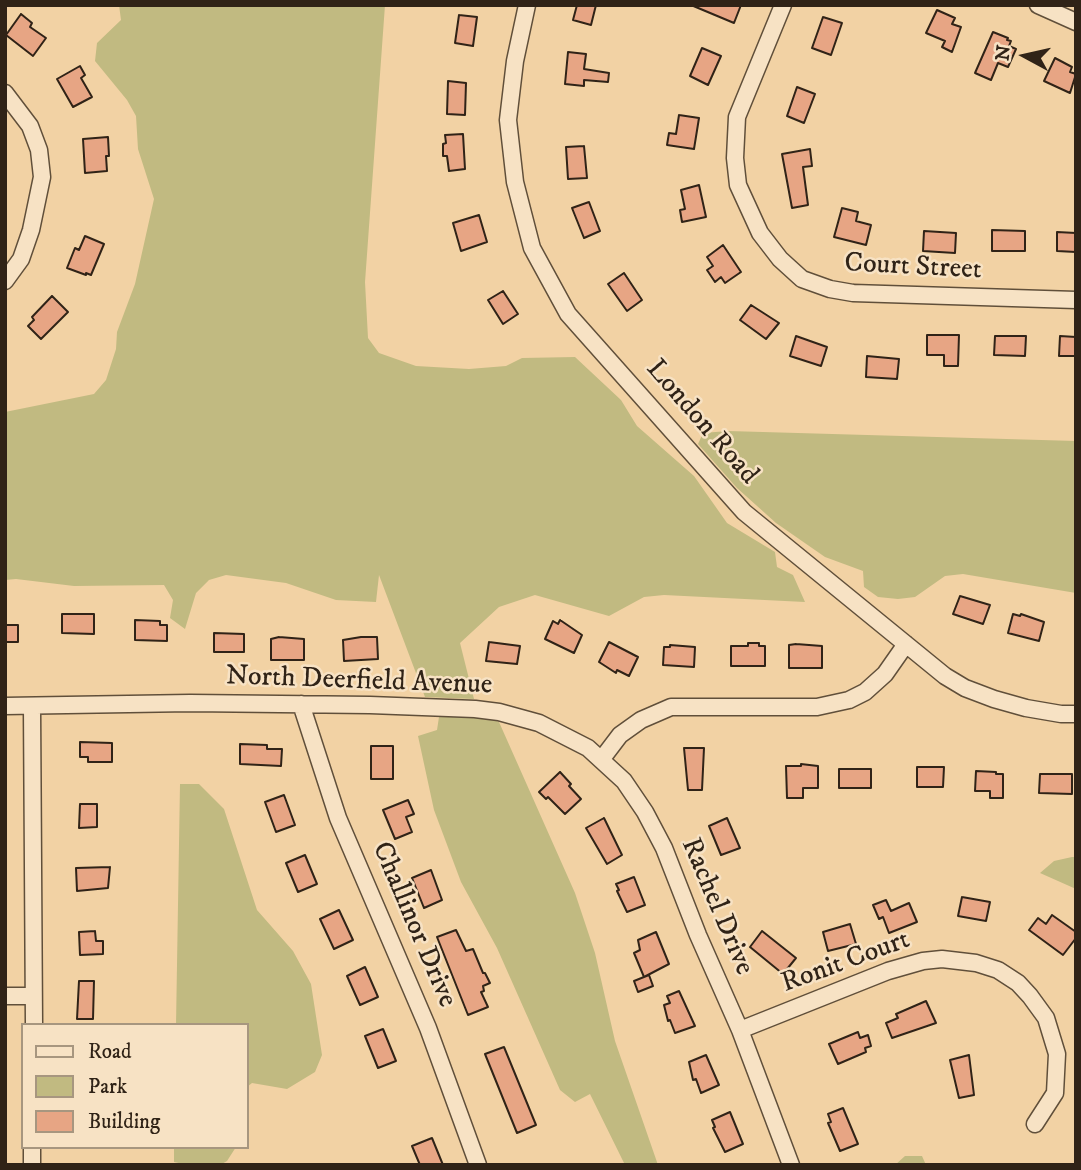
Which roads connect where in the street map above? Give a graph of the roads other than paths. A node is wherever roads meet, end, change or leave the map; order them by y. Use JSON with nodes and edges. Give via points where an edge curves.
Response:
{"nodes":[{"id":1,"x":527,"y":5,"type":"edge"},
{"id":2,"x":783,"y":5,"type":"edge"},
{"id":3,"x":1038,"y":5,"type":"edge"},
{"id":4,"x":1076,"y":22,"type":"edge"},
{"id":5,"x":5,"y":93,"type":"edge"},
{"id":6,"x":5,"y":281,"type":"edge"},
{"id":7,"x":1076,"y":300,"type":"edge"},
{"id":8,"x":906,"y":644,"type":"junction"},
{"id":9,"x":301,"y":704,"type":"junction"},
{"id":10,"x":5,"y":706,"type":"edge"},
{"id":11,"x":32,"y":707,"type":"junction"},
{"id":12,"x":1076,"y":714,"type":"edge"},
{"id":13,"x":601,"y":760,"type":"junction"},
{"id":14,"x":5,"y":996,"type":"edge"},
{"id":15,"x":33,"y":996,"type":"junction"},
{"id":16,"x":34,"y":1023,"type":"edge"},
{"id":17,"x":740,"y":1030,"type":"junction"},
{"id":18,"x":1035,"y":1124,"type":"dead end"},
{"id":19,"x":478,"y":1165,"type":"edge"},
{"id":20,"x":791,"y":1165,"type":"edge"}],
"edges":[{"from":1,"to":8,"type":"street","name":"London Road","via":[[508,120],[515,182],[532,248],[568,314],[744,512]]},
{"from":2,"to":7,"type":"street","name":"Court Street","via":[[737,117],[735,158],[737,185],[760,233],[780,260],[802,279],[853,293]]},
{"from":3,"to":4,"type":"street"},
{"from":5,"to":6,"type":"street","via":[[30,127],[40,150],[42,177],[32,230]]},
{"from":8,"to":12,"type":"street","name":"London Road","via":[[965,688],[1026,708]]},
{"from":8,"to":13,"type":"street","via":[[884,674],[849,700],[817,708],[671,707],[620,735]]},
{"from":9,"to":11,"type":"street","name":"North Deerfield Avenue"},
{"from":9,"to":13,"type":"street","name":"North Deerfield Avenue","via":[[499,712],[539,723],[588,748]]},
{"from":9,"to":19,"type":"street","name":"Challinor Drive","via":[[338,818],[428,1028]]},
{"from":10,"to":11,"type":"street","name":"North Deerfield Avenue"},
{"from":11,"to":15,"type":"street"},
{"from":13,"to":17,"type":"street","name":"Rachel Drive","via":[[624,781],[664,848]]},
{"from":14,"to":15,"type":"street"},
{"from":15,"to":16,"type":"street"},
{"from":17,"to":18,"type":"street","name":"Ronit Court","via":[[923,961],[942,959],[998,970],[1018,983],[1046,1018],[1057,1054],[1055,1094]]},
{"from":17,"to":20,"type":"street","name":"Rachel Drive"}]}
